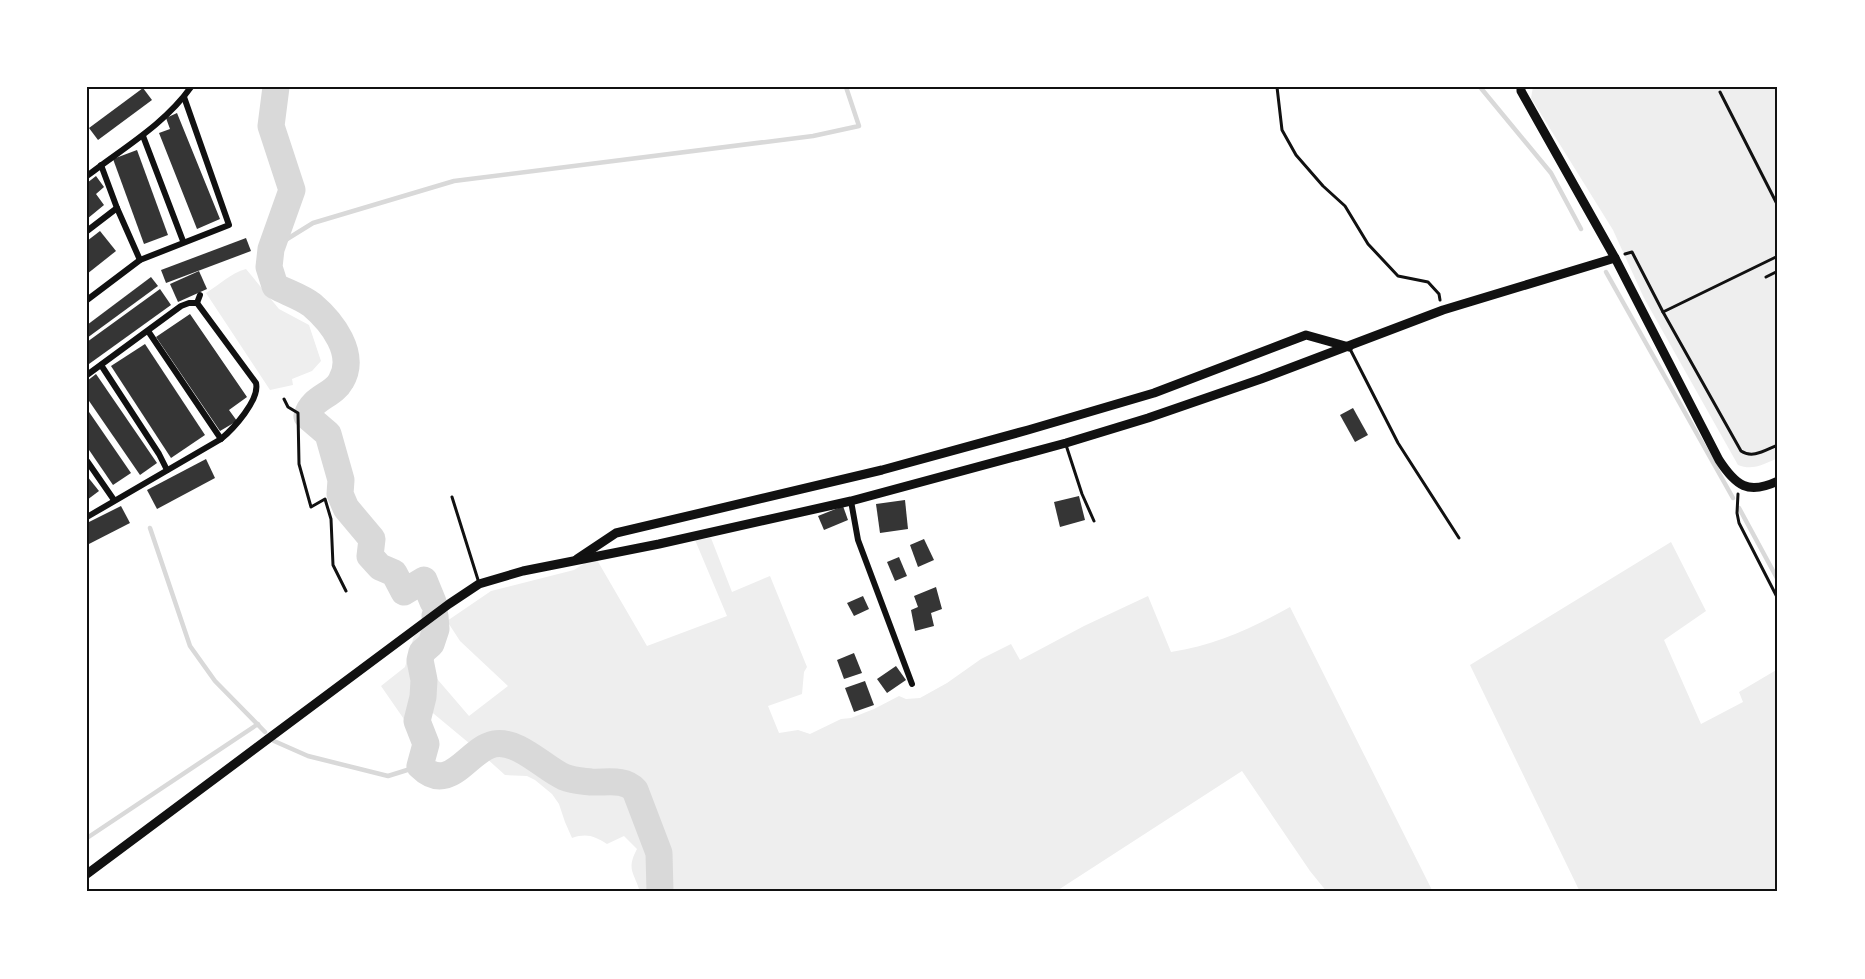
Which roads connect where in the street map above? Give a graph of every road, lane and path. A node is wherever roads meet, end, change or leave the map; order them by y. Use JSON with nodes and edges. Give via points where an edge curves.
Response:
{"nodes":[{"id":1,"x":191,"y":87,"type":"edge"},
{"id":2,"x":1277,"y":87,"type":"edge"},
{"id":3,"x":1521,"y":87,"type":"edge"},
{"id":4,"x":1720,"y":92,"type":"dead end"},
{"id":5,"x":184,"y":97,"type":"junction"},
{"id":6,"x":143,"y":136,"type":"junction"},
{"id":7,"x":101,"y":165,"type":"junction"},
{"id":8,"x":87,"y":176,"type":"edge"},
{"id":9,"x":1778,"y":206,"type":"edge"},
{"id":10,"x":117,"y":208,"type":"junction"},
{"id":11,"x":87,"y":231,"type":"edge"},
{"id":12,"x":183,"y":241,"type":"junction"},
{"id":13,"x":1778,"y":256,"type":"edge"},
{"id":14,"x":1615,"y":258,"type":"junction"},
{"id":15,"x":140,"y":260,"type":"junction"},
{"id":16,"x":1778,"y":272,"type":"edge"},
{"id":17,"x":1766,"y":277,"type":"dead end"},
{"id":18,"x":200,"y":295,"type":"dead end"},
{"id":19,"x":87,"y":300,"type":"edge"},
{"id":20,"x":197,"y":303,"type":"junction"},
{"id":21,"x":1443,"y":310,"type":"junction"},
{"id":22,"x":1663,"y":312,"type":"junction"},
{"id":23,"x":148,"y":331,"type":"junction"},
{"id":24,"x":1349,"y":347,"type":"junction"},
{"id":25,"x":101,"y":365,"type":"junction"},
{"id":26,"x":87,"y":375,"type":"edge"},
{"id":27,"x":284,"y":399,"type":"dead end"},
{"id":28,"x":220,"y":439,"type":"junction"},
{"id":29,"x":1066,"y":443,"type":"junction"},
{"id":30,"x":1778,"y":445,"type":"edge"},
{"id":31,"x":87,"y":460,"type":"edge"},
{"id":32,"x":167,"y":470,"type":"junction"},
{"id":33,"x":1778,"y":482,"type":"edge"},
{"id":34,"x":1738,"y":483,"type":"junction"},
{"id":35,"x":452,"y":497,"type":"dead end"},
{"id":36,"x":114,"y":500,"type":"junction"},
{"id":37,"x":851,"y":501,"type":"junction"},
{"id":38,"x":87,"y":517,"type":"edge"},
{"id":39,"x":1094,"y":521,"type":"dead end"},
{"id":40,"x":1459,"y":538,"type":"dead end"},
{"id":41,"x":573,"y":561,"type":"junction"},
{"id":42,"x":479,"y":584,"type":"junction"},
{"id":43,"x":346,"y":591,"type":"dead end"},
{"id":44,"x":1778,"y":599,"type":"edge"},
{"id":45,"x":912,"y":684,"type":"dead end"},
{"id":46,"x":87,"y":874,"type":"edge"}],
"edges":[{"from":1,"to":5,"type":"street"},
{"from":2,"to":21,"type":"path","via":[[1282,130],[1296,155],[1345,206],[1375,252],[1398,276],[1428,282],[1439,294]]},
{"from":3,"to":14,"type":"main road"},
{"from":4,"to":9,"type":"path"},
{"from":5,"to":6,"type":"street"},
{"from":5,"to":12,"type":"street","via":[[229,225]]},
{"from":6,"to":7,"type":"street"},
{"from":6,"to":12,"type":"street"},
{"from":7,"to":8,"type":"street"},
{"from":7,"to":10,"type":"street"},
{"from":10,"to":11,"type":"street"},
{"from":10,"to":15,"type":"street"},
{"from":12,"to":15,"type":"street"},
{"from":13,"to":22,"type":"path"},
{"from":14,"to":21,"type":"main road"},
{"from":14,"to":22,"type":"path","via":[[1632,252]]},
{"from":14,"to":34,"type":"main road","via":[[1719,460]]},
{"from":15,"to":19,"type":"street"},
{"from":16,"to":17,"type":"path"},
{"from":18,"to":20,"type":"street"},
{"from":20,"to":23,"type":"street","via":[[181,306]]},
{"from":20,"to":28,"type":"street","via":[[256,383],[256,394],[233,429]]},
{"from":21,"to":24,"type":"main road"},
{"from":22,"to":30,"type":"path","via":[[1741,451],[1755,455]]},
{"from":23,"to":25,"type":"street"},
{"from":23,"to":28,"type":"street"},
{"from":24,"to":29,"type":"main road"},
{"from":24,"to":40,"type":"lane","via":[[1398,443]]},
{"from":24,"to":41,"type":"main road","via":[[1306,335],[1154,393],[1028,430],[882,470],[616,533]]},
{"from":25,"to":26,"type":"street"},
{"from":25,"to":32,"type":"street"},
{"from":27,"to":43,"type":"path","via":[[298,413],[299,465],[311,507],[325,499],[331,519],[333,565]]},
{"from":28,"to":32,"type":"street"},
{"from":29,"to":37,"type":"main road"},
{"from":29,"to":39,"type":"lane"},
{"from":31,"to":36,"type":"street"},
{"from":32,"to":36,"type":"street"},
{"from":33,"to":34,"type":"main road","via":[[1764,488]]},
{"from":34,"to":44,"type":"path","via":[[1739,523]]},
{"from":35,"to":42,"type":"lane"},
{"from":36,"to":38,"type":"street"},
{"from":37,"to":41,"type":"main road"},
{"from":37,"to":45,"type":"street","via":[[858,540]]},
{"from":41,"to":42,"type":"main road"},
{"from":42,"to":46,"type":"main road"}]}
